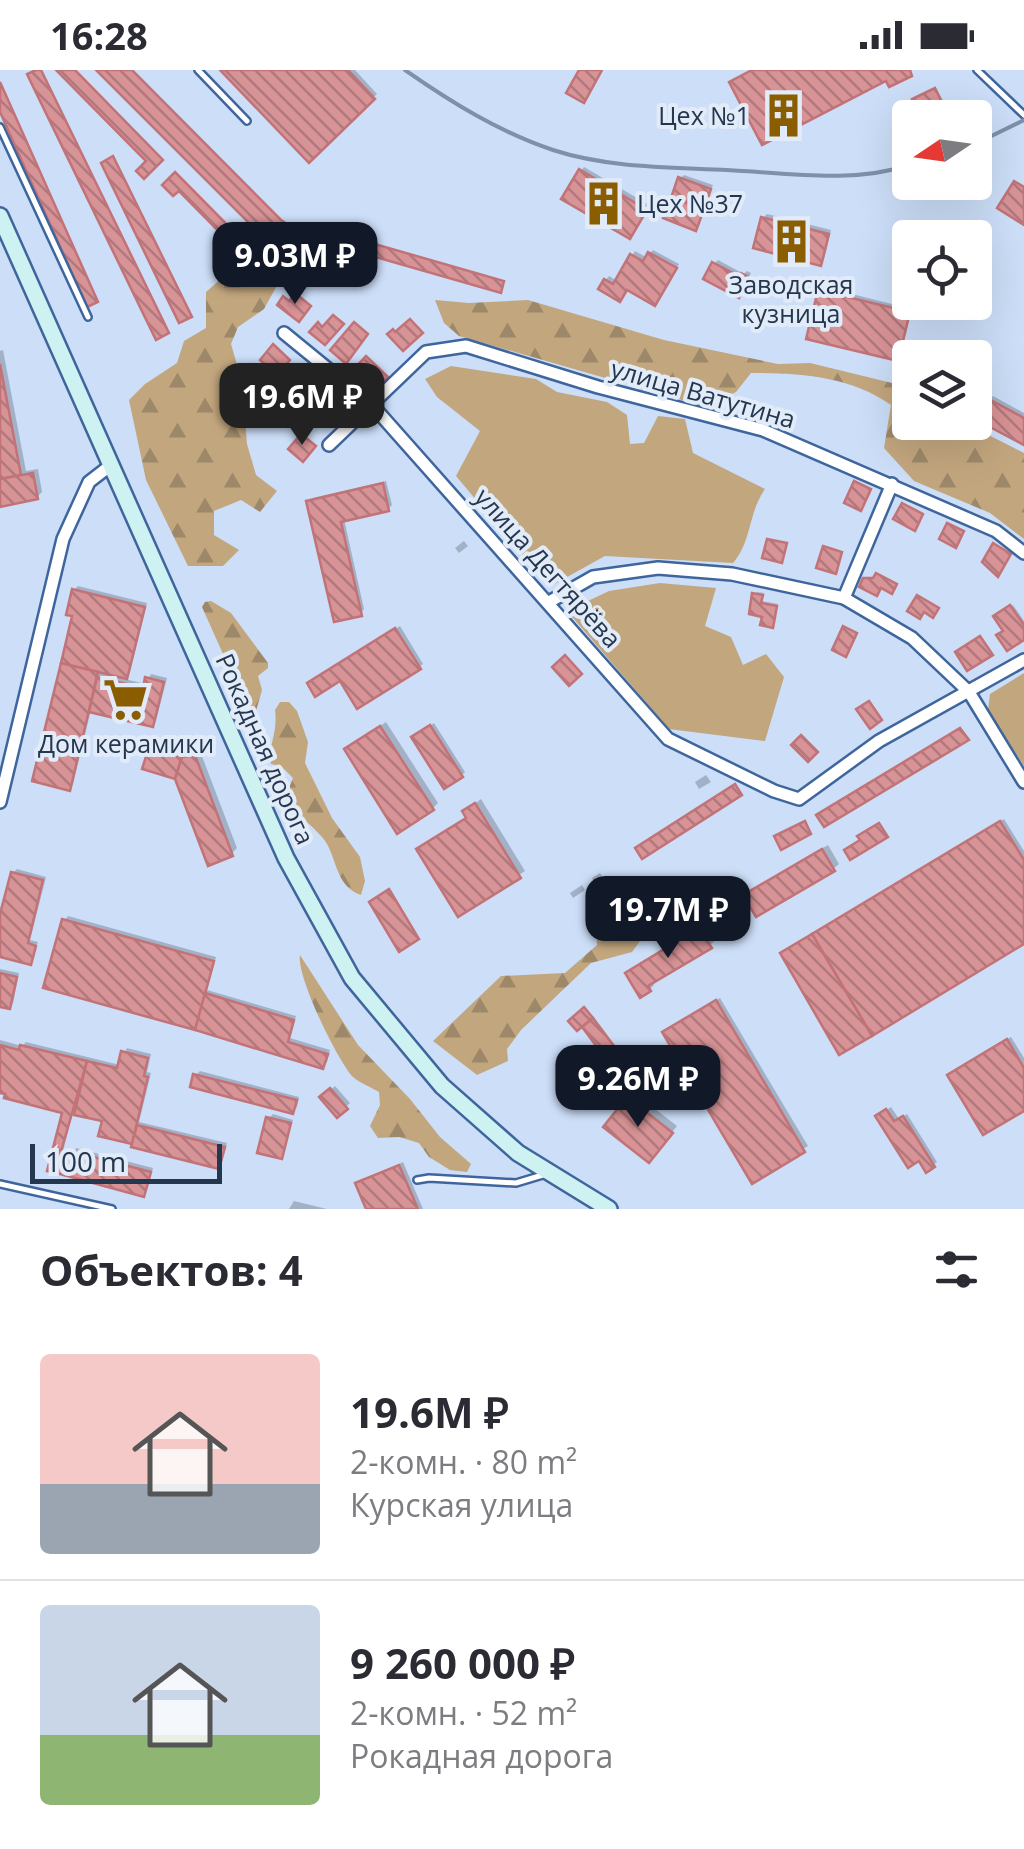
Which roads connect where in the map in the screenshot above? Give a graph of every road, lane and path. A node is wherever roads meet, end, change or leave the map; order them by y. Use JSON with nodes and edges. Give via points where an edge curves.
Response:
{"nodes":[{"id":1,"x":198,"y":70,"type":"edge"},
{"id":2,"x":977,"y":70,"type":"edge"},
{"id":3,"x":1024,"y":115,"type":"edge"},
{"id":4,"x":247,"y":120,"type":"dead end"},
{"id":5,"x":0,"y":126,"type":"edge"},
{"id":6,"x":0,"y":216,"type":"edge"},
{"id":7,"x":88,"y":316,"type":"dead end"},
{"id":8,"x":284,"y":333,"type":"dead end"},
{"id":9,"x":372,"y":405,"type":"junction"},
{"id":10,"x":329,"y":445,"type":"dead end"},
{"id":11,"x":111,"y":466,"type":"junction"},
{"id":12,"x":892,"y":484,"type":"junction"},
{"id":13,"x":1024,"y":553,"type":"edge"},
{"id":14,"x":844,"y":598,"type":"junction"},
{"id":15,"x":549,"y":602,"type":"junction"},
{"id":16,"x":1024,"y":660,"type":"edge"},
{"id":17,"x":969,"y":692,"type":"junction"},
{"id":18,"x":1024,"y":782,"type":"edge"},
{"id":19,"x":0,"y":802,"type":"edge"},
{"id":20,"x":548,"y":1173,"type":"junction"},
{"id":21,"x":417,"y":1180,"type":"dead end"},
{"id":22,"x":0,"y":1184,"type":"edge"},
{"id":23,"x":112,"y":1209,"type":"edge"},
{"id":24,"x":609,"y":1209,"type":"edge"}],
"edges":[{"from":1,"to":4,"type":"lane"},
{"from":2,"to":3,"type":"lane"},
{"from":5,"to":7,"type":"lane"},
{"from":6,"to":11,"type":"main road","name":"Рокадная дорога"},
{"from":8,"to":9,"type":"street","name":"улица Дегтярёва"},
{"from":9,"to":10,"type":"street","name":"улица Ватутина"},
{"from":9,"to":12,"type":"street","name":"улица Ватутина","via":[[426,352],[466,346],[762,430]]},
{"from":9,"to":15,"type":"street","name":"улица Дегтярёва"},
{"from":11,"to":19,"type":"street","via":[[90,482],[63,539]]},
{"from":11,"to":20,"type":"main road","name":"Рокадная дорога","via":[[286,858],[352,978],[442,1086]]},
{"from":12,"to":13,"type":"street","name":"улица Ватутина","via":[[996,531]]},
{"from":12,"to":14,"type":"street"},
{"from":14,"to":15,"type":"street","via":[[732,574],[658,568],[594,577]]},
{"from":14,"to":17,"type":"street","via":[[912,638]]},
{"from":15,"to":17,"type":"street","name":"улица Дегтярёва","via":[[668,739],[799,799],[879,742]]},
{"from":16,"to":17,"type":"street"},
{"from":17,"to":18,"type":"street"},
{"from":20,"to":21,"type":"lane","via":[[516,1183]]},
{"from":20,"to":24,"type":"main road","name":"Рокадная дорога"},
{"from":22,"to":23,"type":"lane"}]}
